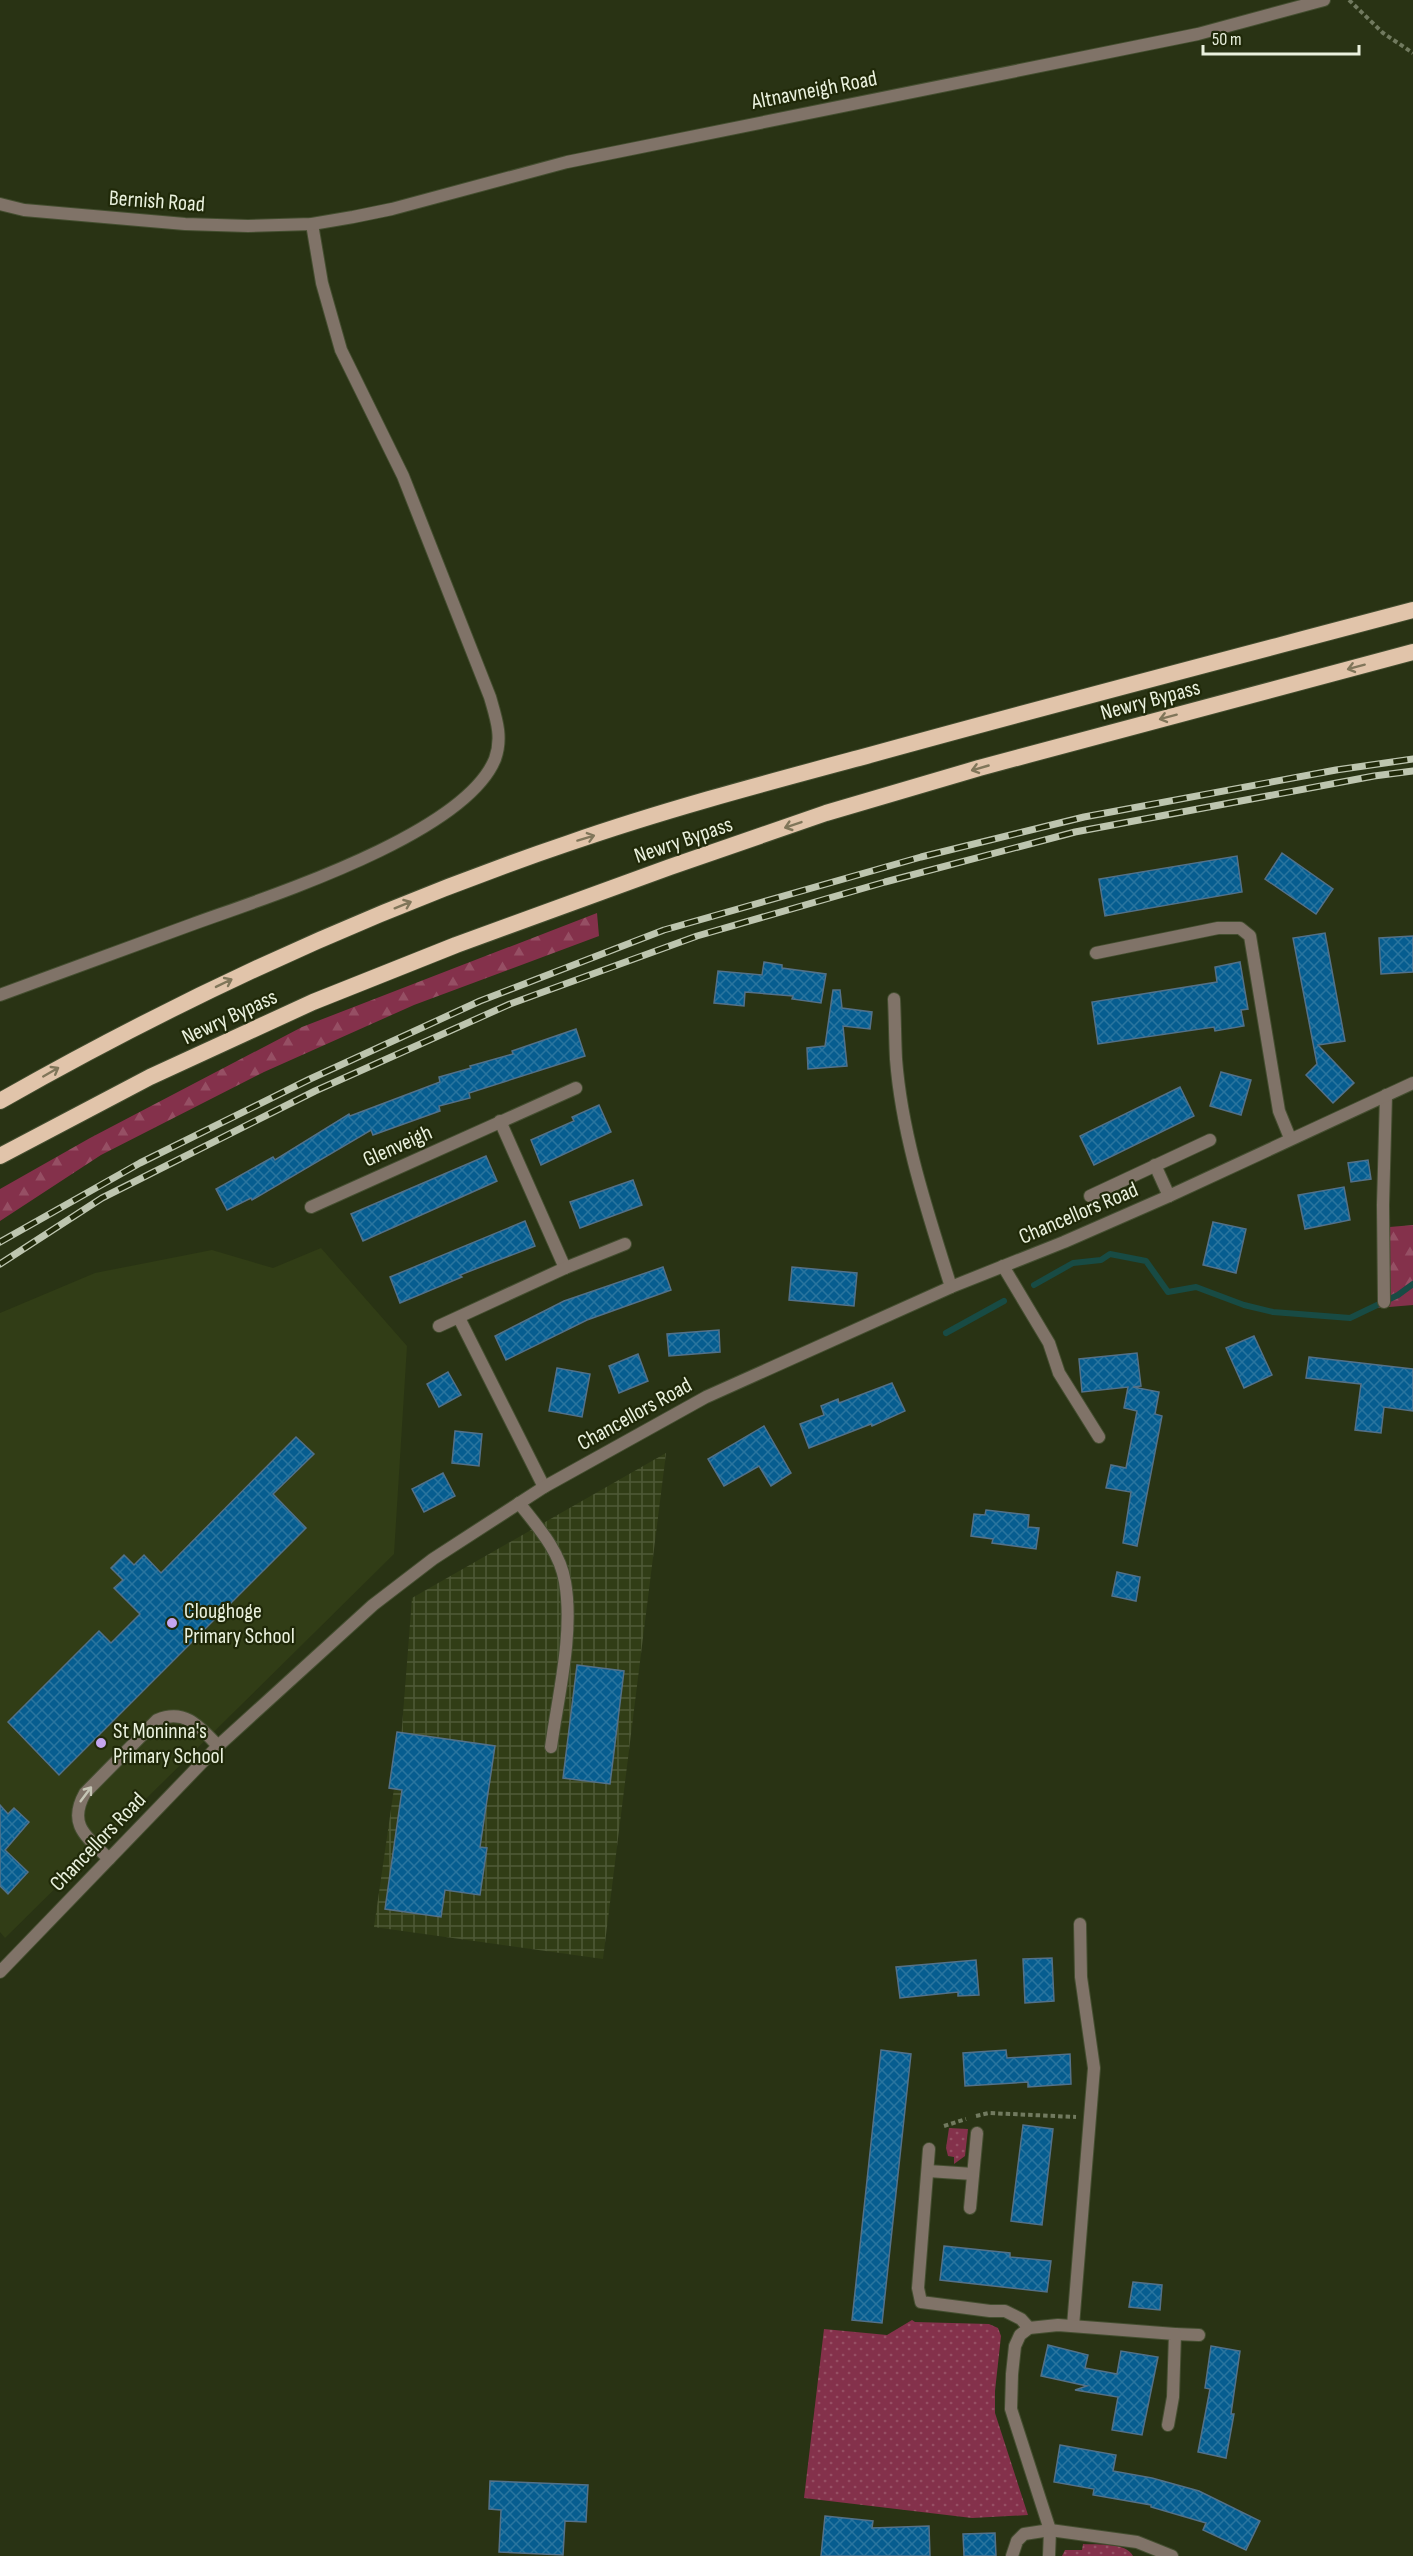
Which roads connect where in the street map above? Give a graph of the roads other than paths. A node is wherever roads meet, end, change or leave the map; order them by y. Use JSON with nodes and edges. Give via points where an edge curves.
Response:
{"nodes":[{"id":1,"x":1324,"y":0,"type":"edge"},
{"id":2,"x":0,"y":204,"type":"edge"},
{"id":3,"x":312,"y":224,"type":"junction"},
{"id":4,"x":1413,"y":610,"type":"edge"},
{"id":5,"x":1413,"y":652,"type":"edge"},
{"id":6,"x":1096,"y":952,"type":"dead end"},
{"id":7,"x":0,"y":995,"type":"edge"},
{"id":8,"x":894,"y":999,"type":"dead end"},
{"id":9,"x":1413,"y":1083,"type":"edge"},
{"id":10,"x":576,"y":1088,"type":"dead end"},
{"id":11,"x":1386,"y":1095,"type":"junction"},
{"id":12,"x":0,"y":1101,"type":"edge"},
{"id":13,"x":500,"y":1121,"type":"junction"},
{"id":14,"x":1290,"y":1138,"type":"junction"},
{"id":15,"x":1210,"y":1140,"type":"dead end"},
{"id":16,"x":0,"y":1156,"type":"edge"},
{"id":17,"x":1155,"y":1165,"type":"junction"},
{"id":18,"x":1089,"y":1196,"type":"dead end"},
{"id":19,"x":1169,"y":1196,"type":"junction"},
{"id":20,"x":311,"y":1207,"type":"dead end"},
{"id":21,"x":625,"y":1244,"type":"dead end"},
{"id":22,"x":1003,"y":1266,"type":"junction"},
{"id":23,"x":565,"y":1268,"type":"junction"},
{"id":24,"x":951,"y":1287,"type":"junction"},
{"id":25,"x":1384,"y":1302,"type":"dead end"},
{"id":26,"x":459,"y":1318,"type":"junction"},
{"id":27,"x":439,"y":1326,"type":"dead end"},
{"id":28,"x":1099,"y":1437,"type":"dead end"},
{"id":29,"x":543,"y":1487,"type":"junction"},
{"id":30,"x":519,"y":1503,"type":"junction"},
{"id":31,"x":218,"y":1746,"type":"junction"},
{"id":32,"x":551,"y":1747,"type":"dead end"},
{"id":33,"x":109,"y":1859,"type":"junction"},
{"id":34,"x":1080,"y":1924,"type":"dead end"},
{"id":35,"x":0,"y":1972,"type":"edge"},
{"id":36,"x":977,"y":2133,"type":"dead end"},
{"id":37,"x":929,"y":2149,"type":"dead end"},
{"id":38,"x":927,"y":2171,"type":"junction"},
{"id":39,"x":973,"y":2174,"type":"junction"},
{"id":40,"x":970,"y":2208,"type":"dead end"},
{"id":41,"x":1073,"y":2326,"type":"junction"},
{"id":42,"x":1029,"y":2328,"type":"junction"},
{"id":43,"x":1175,"y":2334,"type":"junction"},
{"id":44,"x":1199,"y":2334,"type":"dead end"},
{"id":45,"x":1168,"y":2424,"type":"dead end"},
{"id":46,"x":1050,"y":2530,"type":"junction"},
{"id":47,"x":1146,"y":2551,"type":"edge"},
{"id":48,"x":1012,"y":2556,"type":"edge"},
{"id":49,"x":1049,"y":2556,"type":"edge"},
{"id":50,"x":1172,"y":2556,"type":"edge"}],
"edges":[{"from":1,"to":3,"type":"street","name":"Altnavneigh Road","via":[[1197,34],[567,162],[392,209]]},
{"from":2,"to":3,"type":"street","name":"Bernish Road","via":[[24,210],[185,224]]},
{"from":3,"to":7,"type":"street","via":[[322,283],[341,350],[403,476],[490,697],[500,734],[495,759],[474,788],[445,814],[335,871]]},
{"from":12,"to":4,"type":"highway","name":"Newry Bypass","one_way":true,"via":[[98,1046],[243,974],[406,903],[569,843],[922,740]]},
{"from":5,"to":16,"type":"highway","name":"Newry Bypass","one_way":true,"via":[[979,768],[826,813],[670,867],[313,1002],[150,1077]]},
{"from":6,"to":14,"type":"street","via":[[1218,928],[1240,928],[1250,936],[1280,1111]]},
{"from":8,"to":24,"type":"street","via":[[896,1060],[903,1108],[923,1198]]},
{"from":9,"to":11,"type":"street","name":"Chancellors Road"},
{"from":10,"to":13,"type":"street","name":"Glenveigh"},
{"from":11,"to":14,"type":"street","name":"Chancellors Road"},
{"from":11,"to":25,"type":"street"},
{"from":13,"to":20,"type":"street","name":"Glenveigh"},
{"from":13,"to":23,"type":"street"},
{"from":14,"to":19,"type":"street","name":"Chancellors Road"},
{"from":15,"to":17,"type":"street"},
{"from":17,"to":18,"type":"street"},
{"from":17,"to":19,"type":"street"},
{"from":19,"to":22,"type":"street","name":"Chancellors Road"},
{"from":21,"to":23,"type":"street"},
{"from":22,"to":24,"type":"street","name":"Chancellors Road"},
{"from":22,"to":28,"type":"street","via":[[1050,1343],[1059,1373]]},
{"from":23,"to":26,"type":"street"},
{"from":24,"to":29,"type":"street","name":"Chancellors Road","via":[[706,1397]]},
{"from":26,"to":27,"type":"street"},
{"from":26,"to":29,"type":"street"},
{"from":29,"to":30,"type":"street","name":"Chancellors Road"},
{"from":30,"to":31,"type":"street","name":"Chancellors Road","via":[[433,1559],[374,1605]]},
{"from":30,"to":32,"type":"street","via":[[548,1540],[565,1580],[567,1630]]},
{"from":31,"to":33,"type":"street","name":"Chancellors Road"},
{"from":33,"to":31,"type":"street","one_way":true,"via":[[78,1822],[77,1808],[85,1793],[157,1720],[169,1714],[187,1718]]},
{"from":33,"to":35,"type":"street","name":"Chancellors Road"},
{"from":34,"to":41,"type":"street","via":[[1081,1977],[1094,2068]]},
{"from":36,"to":39,"type":"street"},
{"from":37,"to":38,"type":"street"},
{"from":38,"to":39,"type":"street"},
{"from":38,"to":42,"type":"street","via":[[918,2288],[921,2302],[1005,2311]]},
{"from":39,"to":40,"type":"street"},
{"from":41,"to":42,"type":"street"},
{"from":41,"to":43,"type":"street"},
{"from":42,"to":46,"type":"street","via":[[1020,2335],[1016,2346],[1011,2409]]},
{"from":43,"to":44,"type":"street"},
{"from":43,"to":45,"type":"street"},
{"from":46,"to":47,"type":"street","via":[[1104,2536]]},
{"from":46,"to":48,"type":"street","via":[[1024,2534]]},
{"from":46,"to":49,"type":"street"},
{"from":47,"to":50,"type":"street"}]}
